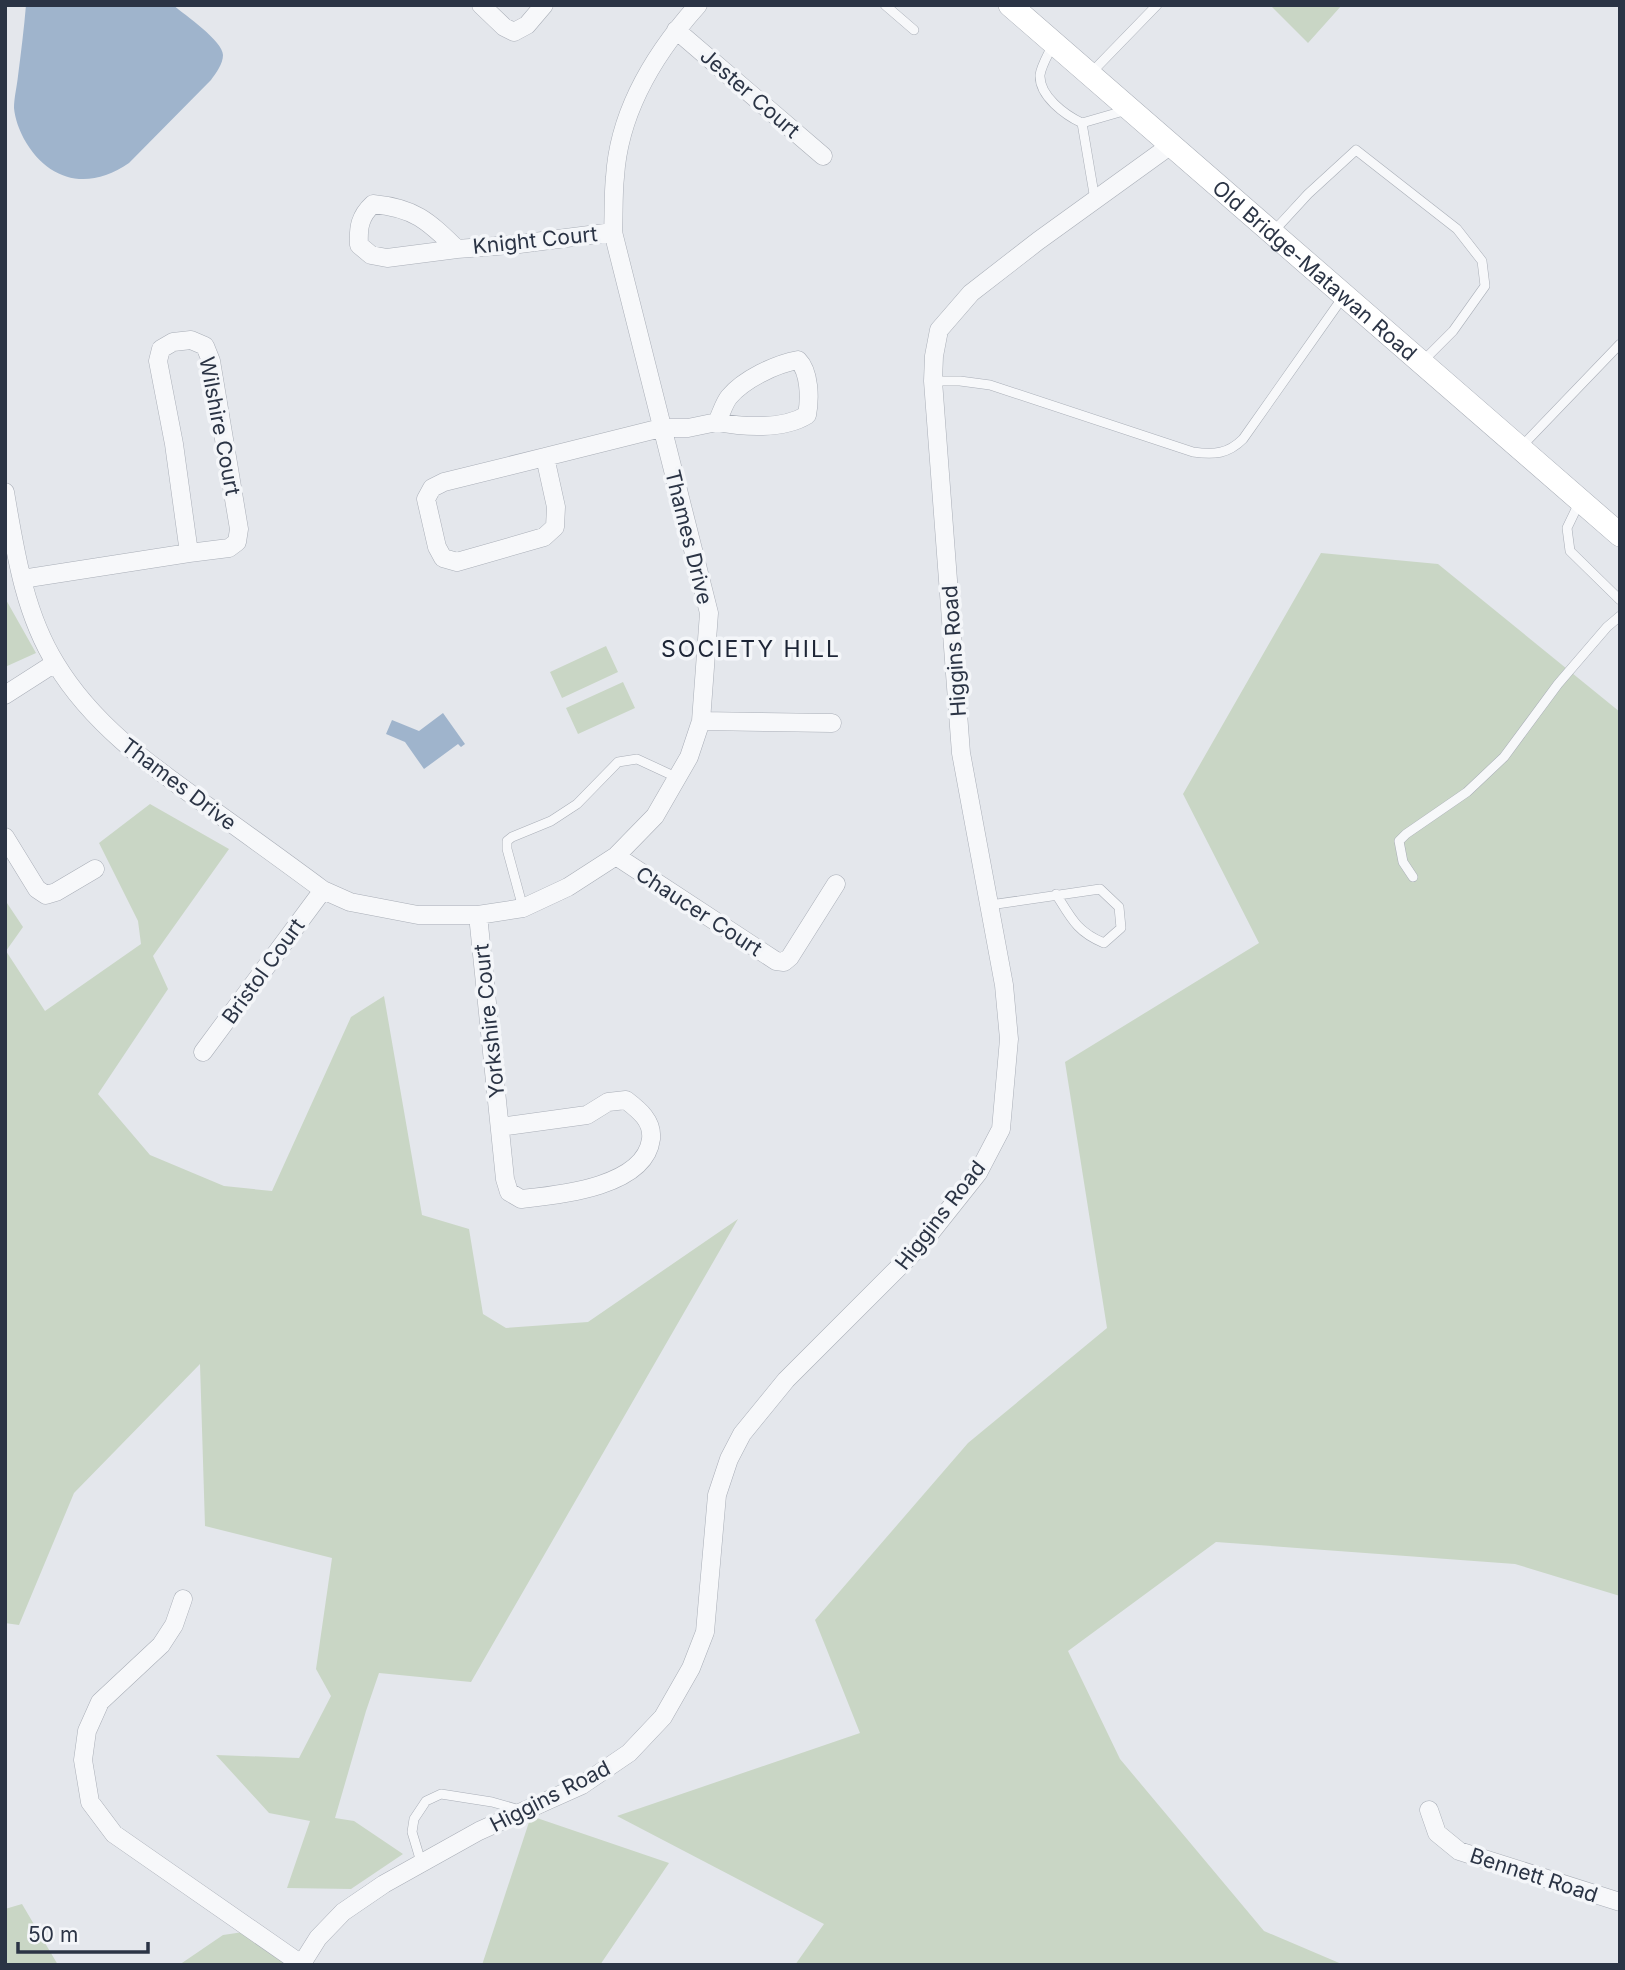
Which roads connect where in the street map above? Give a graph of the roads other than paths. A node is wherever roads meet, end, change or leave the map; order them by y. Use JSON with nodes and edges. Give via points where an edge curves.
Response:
{"nodes":[{"id":1,"x":481,"y":5,"type":"edge"},
{"id":2,"x":544,"y":5,"type":"edge"},
{"id":3,"x":698,"y":5,"type":"edge"},
{"id":4,"x":885,"y":5,"type":"edge"},
{"id":5,"x":1010,"y":5,"type":"edge"},
{"id":6,"x":1157,"y":5,"type":"edge"},
{"id":7,"x":676,"y":30,"type":"junction"},
{"id":8,"x":914,"y":30,"type":"dead end"},
{"id":9,"x":1054,"y":43,"type":"junction"},
{"id":10,"x":1090,"y":74,"type":"junction"},
{"id":11,"x":1129,"y":109,"type":"junction"},
{"id":12,"x":1082,"y":123,"type":"junction"},
{"id":13,"x":1171,"y":145,"type":"junction"},
{"id":14,"x":824,"y":156,"type":"dead end"},
{"id":15,"x":1095,"y":201,"type":"junction"},
{"id":16,"x":613,"y":232,"type":"junction"},
{"id":17,"x":1272,"y":234,"type":"junction"},
{"id":18,"x":457,"y":249,"type":"junction"},
{"id":19,"x":1344,"y":296,"type":"junction"},
{"id":20,"x":1620,"y":344,"type":"edge"},
{"id":21,"x":1422,"y":362,"type":"junction"},
{"id":22,"x":933,"y":381,"type":"junction"},
{"id":23,"x":717,"y":422,"type":"junction"},
{"id":24,"x":661,"y":428,"type":"junction"},
{"id":25,"x":1520,"y":449,"type":"junction"},
{"id":26,"x":545,"y":457,"type":"junction"},
{"id":27,"x":5,"y":492,"type":"edge"},
{"id":28,"x":1580,"y":502,"type":"junction"},
{"id":29,"x":1620,"y":536,"type":"edge"},
{"id":30,"x":189,"y":553,"type":"junction"},
{"id":31,"x":22,"y":579,"type":"junction"},
{"id":32,"x":1620,"y":600,"type":"edge"},
{"id":33,"x":1620,"y":616,"type":"edge"},
{"id":34,"x":55,"y":663,"type":"junction"},
{"id":35,"x":5,"y":695,"type":"edge"},
{"id":36,"x":701,"y":721,"type":"junction"},
{"id":37,"x":832,"y":723,"type":"dead end"},
{"id":38,"x":678,"y":778,"type":"junction"},
{"id":39,"x":5,"y":837,"type":"edge"},
{"id":40,"x":616,"y":856,"type":"junction"},
{"id":41,"x":95,"y":869,"type":"dead end"},
{"id":42,"x":1413,"y":877,"type":"dead end"},
{"id":43,"x":836,"y":884,"type":"dead end"},
{"id":44,"x":323,"y":890,"type":"junction"},
{"id":45,"x":1056,"y":894,"type":"junction"},
{"id":46,"x":990,"y":905,"type":"junction"},
{"id":47,"x":523,"y":908,"type":"junction"},
{"id":48,"x":478,"y":915,"type":"junction"},
{"id":49,"x":202,"y":1052,"type":"dead end"},
{"id":50,"x":500,"y":1127,"type":"junction"},
{"id":51,"x":183,"y":1598,"type":"dead end"},
{"id":52,"x":1429,"y":1810,"type":"dead end"},
{"id":53,"x":525,"y":1812,"type":"junction"},
{"id":54,"x":421,"y":1862,"type":"junction"},
{"id":55,"x":1620,"y":1902,"type":"edge"},
{"id":56,"x":302,"y":1965,"type":"edge"}],
"edges":[{"from":1,"to":2,"type":"street","via":[[514,32]]},
{"from":3,"to":7,"type":"street","name":"Thames Drive"},
{"from":4,"to":8,"type":"lane"},
{"from":5,"to":9,"type":"main road","name":"Old Bridge-Matawan Road"},
{"from":6,"to":10,"type":"lane"},
{"from":7,"to":14,"type":"street","name":"Jester Court"},
{"from":7,"to":16,"type":"street","name":"Thames Drive","via":[[646,75],[628,114],[615,175]]},
{"from":9,"to":10,"type":"main road","name":"Old Bridge-Matawan Road"},
{"from":9,"to":12,"type":"lane","via":[[1040,75],[1044,91],[1068,116]]},
{"from":10,"to":11,"type":"main road","name":"Old Bridge-Matawan Road"},
{"from":11,"to":12,"type":"lane"},
{"from":11,"to":13,"type":"main road","name":"Old Bridge-Matawan Road"},
{"from":12,"to":15,"type":"lane"},
{"from":13,"to":15,"type":"street","name":"Higgins Road"},
{"from":13,"to":17,"type":"main road","name":"Old Bridge-Matawan Road"},
{"from":15,"to":22,"type":"street","name":"Higgins Road","via":[[994,274],[954,311],[939,330]]},
{"from":16,"to":18,"type":"street","name":"Knight Court"},
{"from":16,"to":24,"type":"street","name":"Thames Drive"},
{"from":17,"to":19,"type":"main road","name":"Old Bridge-Matawan Road"},
{"from":17,"to":21,"type":"lane","via":[[1356,150],[1457,229],[1482,261],[1485,286],[1453,331]]},
{"from":18,"to":18,"type":"street","name":"Knight Court","via":[[371,256],[359,245],[358,228],[373,204],[397,206],[427,220]]},
{"from":19,"to":21,"type":"main road","name":"Old Bridge-Matawan Road"},
{"from":19,"to":22,"type":"lane","via":[[1243,439],[1215,456],[990,385]]},
{"from":20,"to":25,"type":"lane"},
{"from":21,"to":25,"type":"main road","name":"Old Bridge-Matawan Road"},
{"from":22,"to":46,"type":"street","name":"Higgins Road","via":[[961,753]]},
{"from":23,"to":23,"type":"street","via":[[746,427],[798,421],[807,415],[809,405],[805,366],[798,360],[785,362],[741,386],[728,398]]},
{"from":23,"to":24,"type":"street"},
{"from":24,"to":26,"type":"street"},
{"from":24,"to":36,"type":"street","name":"Thames Drive","via":[[709,613]]},
{"from":25,"to":28,"type":"main road","name":"Old Bridge-Matawan Road"},
{"from":26,"to":26,"type":"street","via":[[432,488],[426,499],[443,558],[457,562],[544,537],[555,527],[556,507]]},
{"from":27,"to":31,"type":"street","name":"Thames Drive"},
{"from":28,"to":29,"type":"main road","name":"Old Bridge-Matawan Road"},
{"from":28,"to":32,"type":"lane","via":[[1567,528],[1570,551]]},
{"from":30,"to":30,"type":"street","name":"Wilshire Court","via":[[229,548],[237,542],[239,528],[211,361],[205,346],[191,340],[161,349],[158,361]]},
{"from":30,"to":31,"type":"street","name":"Wilshire Court"},
{"from":31,"to":34,"type":"street","name":"Thames Drive"},
{"from":33,"to":42,"type":"lane","via":[[1558,684],[1504,757],[1467,792],[1399,841],[1403,862]]},
{"from":34,"to":35,"type":"street"},
{"from":34,"to":44,"type":"street","name":"Thames Drive","via":[[106,728]]},
{"from":36,"to":37,"type":"street"},
{"from":36,"to":38,"type":"street","name":"Thames Drive"},
{"from":38,"to":40,"type":"street","name":"Thames Drive","via":[[655,816]]},
{"from":38,"to":47,"type":"lane","via":[[637,759],[618,762],[577,804],[507,841]]},
{"from":39,"to":41,"type":"street","via":[[37,889],[46,895]]},
{"from":40,"to":43,"type":"street","name":"Chaucer Court","via":[[776,961],[790,957]]},
{"from":40,"to":47,"type":"street","name":"Thames Drive","via":[[578,882]]},
{"from":44,"to":48,"type":"street","name":"Thames Drive","via":[[349,902],[418,915]]},
{"from":44,"to":49,"type":"street","name":"Bristol Court"},
{"from":45,"to":45,"type":"lane","via":[[1100,889],[1119,907],[1121,928],[1104,943],[1087,936]]},
{"from":45,"to":46,"type":"lane"},
{"from":46,"to":53,"type":"street","name":"Higgins Road","via":[[1009,1039],[1001,1129],[978,1173],[920,1246],[786,1380],[742,1433],[717,1495],[705,1632],[663,1717],[615,1764]]},
{"from":47,"to":48,"type":"street","name":"Thames Drive"},
{"from":48,"to":50,"type":"street","name":"Yorkshire Court"},
{"from":50,"to":50,"type":"street","name":"Yorkshire Court","via":[[587,1115],[608,1102],[626,1100],[642,1112],[651,1132],[649,1153],[636,1166],[592,1188],[521,1199],[509,1192],[505,1180]]},
{"from":51,"to":56,"type":"street","via":[[162,1645],[100,1702],[91,1721],[83,1760],[90,1802],[114,1835]]},
{"from":52,"to":55,"type":"street","name":"Bennett Road","via":[[1437,1833],[1459,1851]]},
{"from":53,"to":54,"type":"street","name":"Higgins Road"},
{"from":53,"to":54,"type":"lane","via":[[441,1794],[426,1801],[414,1819],[412,1832]]},
{"from":54,"to":56,"type":"street","name":"Higgins Road","via":[[343,1912],[318,1938]]}]}
